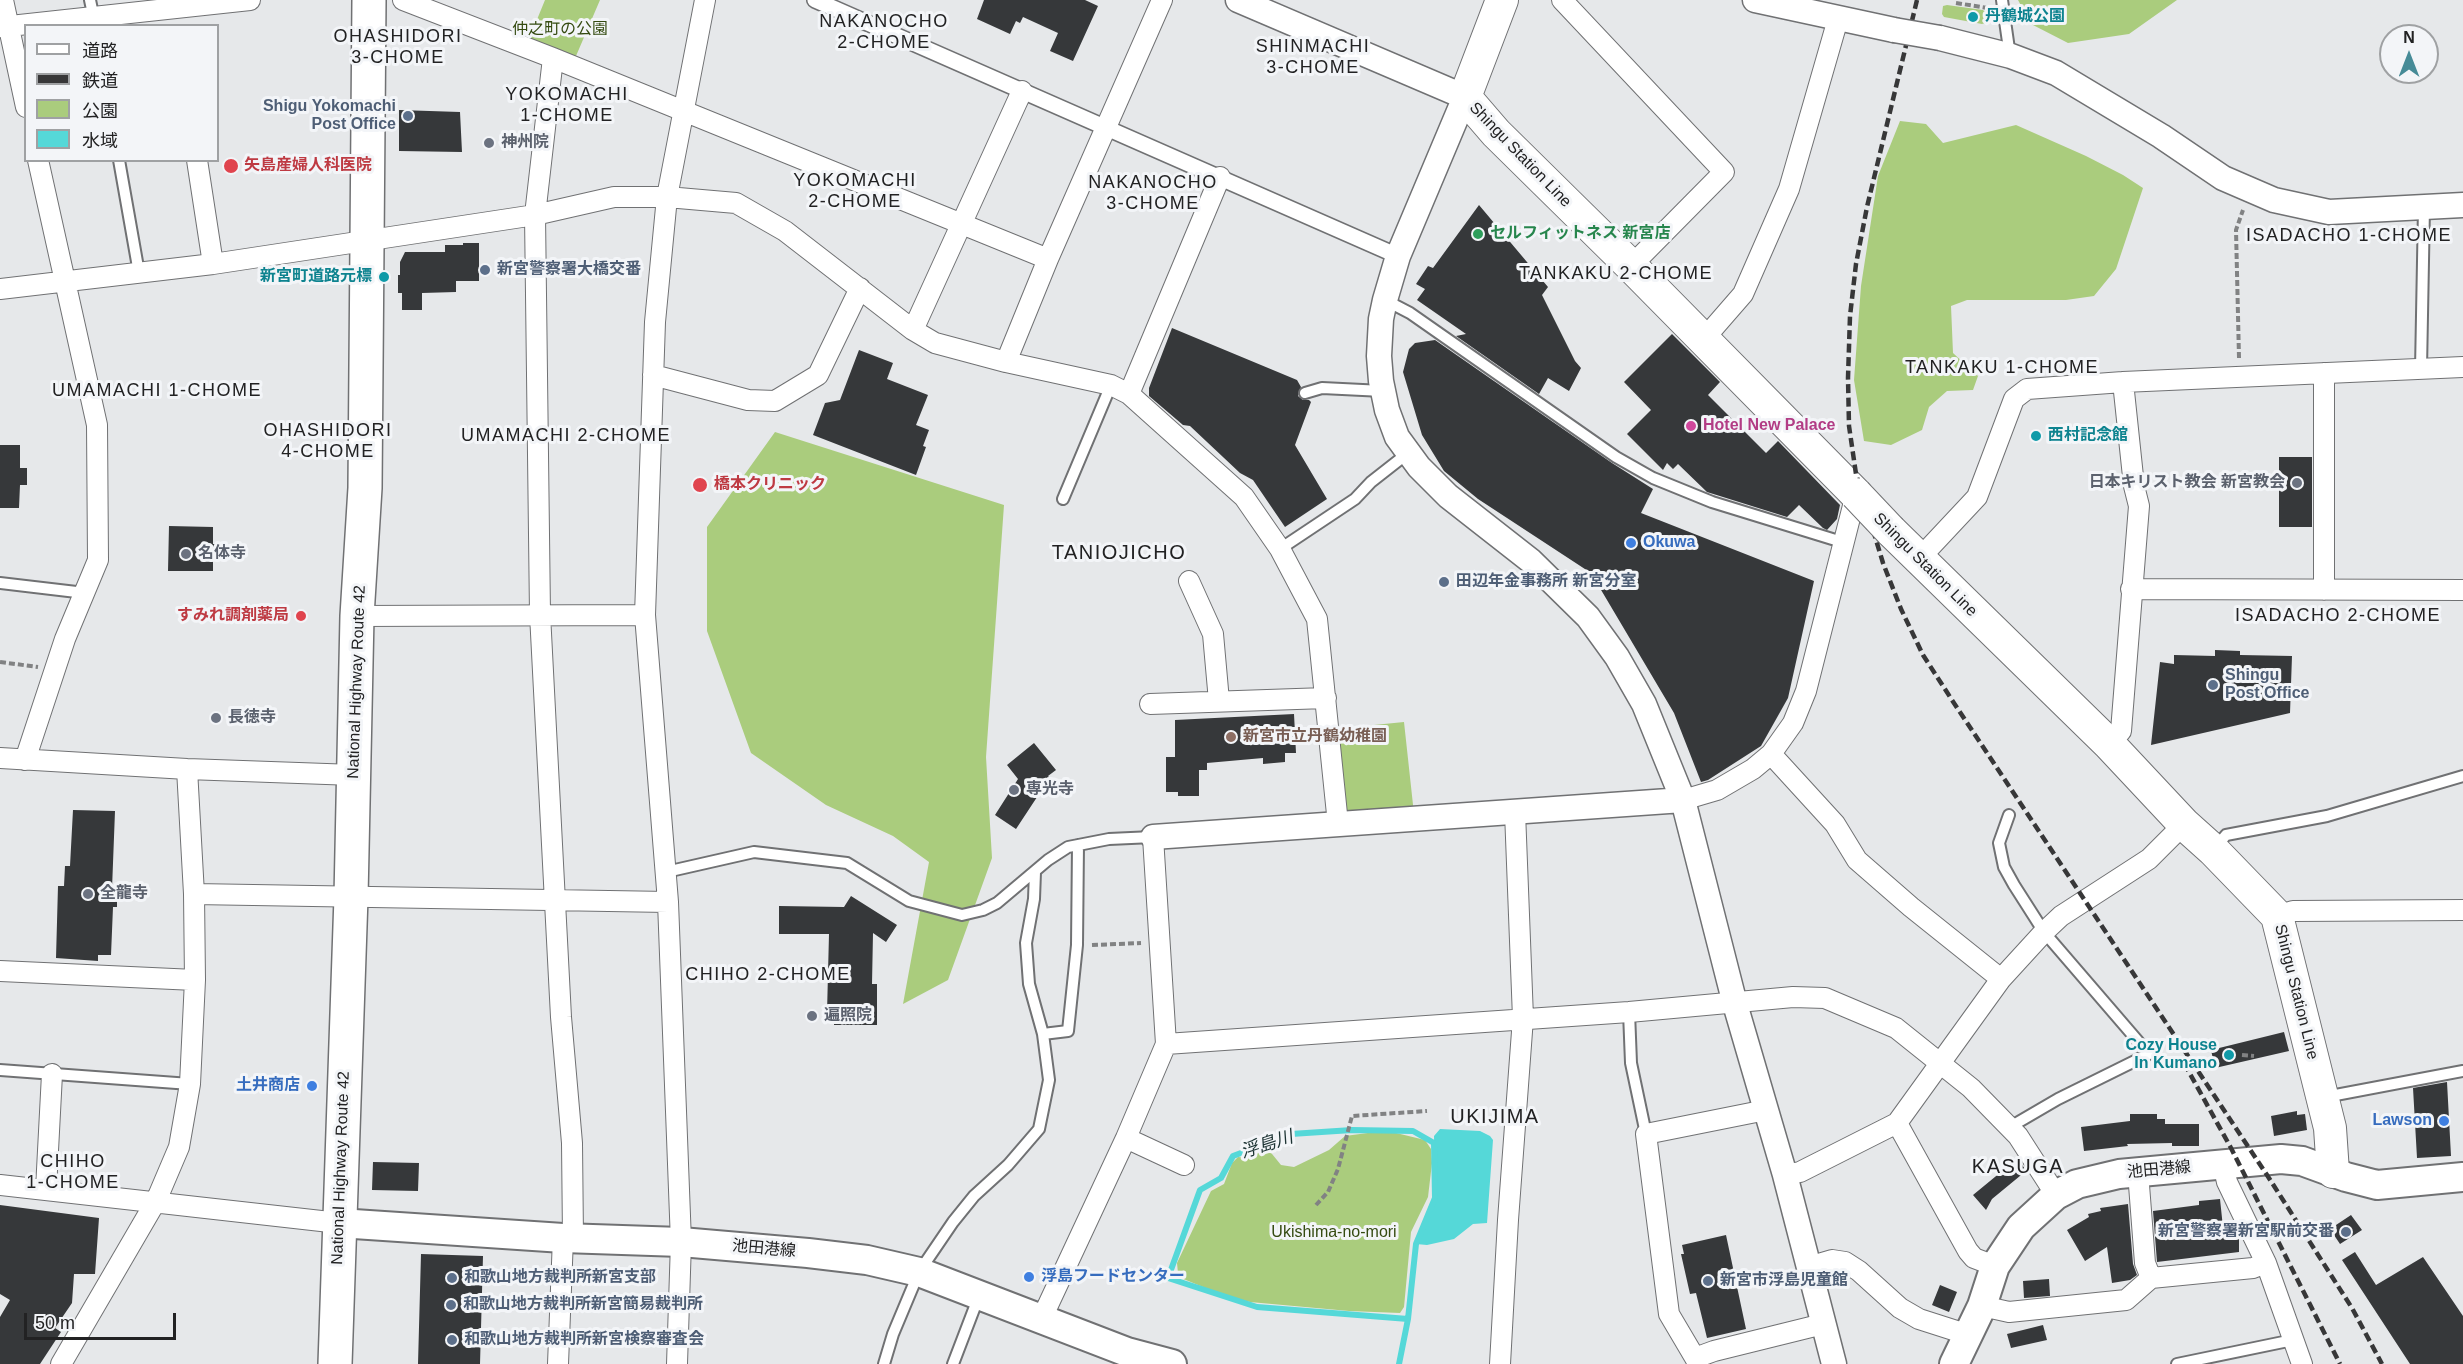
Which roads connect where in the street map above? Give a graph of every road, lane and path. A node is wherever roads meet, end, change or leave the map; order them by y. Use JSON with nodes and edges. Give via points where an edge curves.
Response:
{"nodes":[{"id":1,"x":3,"y":0,"type":"edge"},
{"id":2,"x":250,"y":0,"type":"edge"},
{"id":3,"x":369,"y":0,"type":"edge"},
{"id":4,"x":403,"y":0,"type":"edge"},
{"id":5,"x":705,"y":0,"type":"edge"},
{"id":6,"x":816,"y":0,"type":"edge"},
{"id":7,"x":1162,"y":0,"type":"edge"},
{"id":8,"x":1238,"y":0,"type":"edge"},
{"id":9,"x":1502,"y":0,"type":"edge"},
{"id":10,"x":1562,"y":0,"type":"edge"},
{"id":11,"x":1755,"y":0,"type":"edge"},
{"id":12,"x":1975,"y":0,"type":"edge"},
{"id":13,"x":1956,"y":3,"type":"dead end"},
{"id":14,"x":1998,"y":3,"type":"edge"},
{"id":15,"x":1974,"y":6,"type":"junction"},
{"id":16,"x":173,"y":11,"type":"edge"},
{"id":17,"x":93,"y":14,"type":"edge"},
{"id":18,"x":1838,"y":19,"type":"junction"},
{"id":19,"x":24,"y":24,"type":"edge"},
{"id":20,"x":25,"y":24,"type":"edge"},
{"id":21,"x":4,"y":27,"type":"edge"},
{"id":22,"x":2011,"y":56,"type":"junction"},
{"id":23,"x":553,"y":58,"type":"junction"},
{"id":24,"x":1022,"y":91,"type":"junction"},
{"id":25,"x":1465,"y":97,"type":"junction"},
{"id":26,"x":24,"y":100,"type":"edge"},
{"id":27,"x":683,"y":111,"type":"junction"},
{"id":28,"x":1106,"y":128,"type":"junction"},
{"id":29,"x":38,"y":162,"type":"edge"},
{"id":30,"x":119,"y":162,"type":"edge"},
{"id":31,"x":197,"y":162,"type":"edge"},
{"id":32,"x":1220,"y":177,"type":"junction"},
{"id":33,"x":667,"y":197,"type":"junction"},
{"id":34,"x":2463,"y":205,"type":"edge"},
{"id":35,"x":2424,"y":207,"type":"junction"},
{"id":36,"x":535,"y":215,"type":"junction"},
{"id":37,"x":961,"y":224,"type":"junction"},
{"id":38,"x":2236,"y":230,"type":"dead end"},
{"id":39,"x":367,"y":241,"type":"junction"},
{"id":40,"x":1398,"y":256,"type":"junction"},
{"id":41,"x":1048,"y":259,"type":"junction"},
{"id":42,"x":213,"y":264,"type":"junction"},
{"id":43,"x":1631,"y":266,"type":"junction"},
{"id":44,"x":139,"y":273,"type":"junction"},
{"id":45,"x":65,"y":281,"type":"junction"},
{"id":46,"x":860,"y":288,"type":"junction"},
{"id":47,"x":0,"y":289,"type":"edge"},
{"id":48,"x":1385,"y":300,"type":"junction"},
{"id":49,"x":913,"y":330,"type":"junction"},
{"id":50,"x":1703,"y":340,"type":"junction"},
{"id":51,"x":1006,"y":362,"type":"junction"},
{"id":52,"x":2463,"y":367,"type":"edge"},
{"id":53,"x":2421,"y":369,"type":"junction"},
{"id":54,"x":2324,"y":373,"type":"junction"},
{"id":55,"x":653,"y":375,"type":"junction"},
{"id":56,"x":2240,"y":377,"type":"junction"},
{"id":57,"x":2123,"y":382,"type":"junction"},
{"id":58,"x":1111,"y":385,"type":"junction"},
{"id":59,"x":1383,"y":391,"type":"junction"},
{"id":60,"x":1305,"y":393,"type":"dead end"},
{"id":61,"x":1129,"y":394,"type":"junction"},
{"id":62,"x":1408,"y":453,"type":"junction"},
{"id":63,"x":1856,"y":494,"type":"junction"},
{"id":64,"x":1064,"y":499,"type":"dead end"},
{"id":65,"x":1842,"y":542,"type":"junction"},
{"id":66,"x":1280,"y":549,"type":"junction"},
{"id":67,"x":1918,"y":560,"type":"junction"},
{"id":68,"x":1188,"y":581,"type":"dead end"},
{"id":69,"x":0,"y":583,"type":"edge"},
{"id":70,"x":2131,"y":589,"type":"junction"},
{"id":71,"x":2324,"y":590,"type":"junction"},
{"id":72,"x":2463,"y":590,"type":"edge"},
{"id":73,"x":85,"y":593,"type":"junction"},
{"id":74,"x":540,"y":615,"type":"junction"},
{"id":75,"x":645,"y":615,"type":"junction"},
{"id":76,"x":357,"y":616,"type":"junction"},
{"id":77,"x":0,"y":663,"type":"edge"},
{"id":78,"x":54,"y":669,"type":"junction"},
{"id":79,"x":1326,"y":698,"type":"junction"},
{"id":80,"x":1219,"y":701,"type":"junction"},
{"id":81,"x":1150,"y":704,"type":"dead end"},
{"id":82,"x":2109,"y":744,"type":"junction"},
{"id":83,"x":1771,"y":754,"type":"junction"},
{"id":84,"x":0,"y":758,"type":"edge"},
{"id":85,"x":25,"y":760,"type":"junction"},
{"id":86,"x":187,"y":769,"type":"junction"},
{"id":87,"x":354,"y":775,"type":"junction"},
{"id":88,"x":2463,"y":776,"type":"edge"},
{"id":89,"x":1683,"y":800,"type":"junction"},
{"id":90,"x":1515,"y":812,"type":"junction"},
{"id":91,"x":2009,"y":815,"type":"dead end"},
{"id":92,"x":1338,"y":824,"type":"junction"},
{"id":93,"x":2184,"y":824,"type":"junction"},
{"id":94,"x":1153,"y":837,"type":"junction"},
{"id":95,"x":1078,"y":845,"type":"junction"},
{"id":96,"x":2213,"y":850,"type":"junction"},
{"id":97,"x":666,"y":872,"type":"junction"},
{"id":98,"x":1035,"y":872,"type":"junction"},
{"id":99,"x":194,"y":894,"type":"junction"},
{"id":100,"x":351,"y":897,"type":"junction"},
{"id":101,"x":556,"y":900,"type":"junction"},
{"id":102,"x":668,"y":902,"type":"junction"},
{"id":103,"x":2463,"y":910,"type":"edge"},
{"id":104,"x":2277,"y":916,"type":"junction"},
{"id":105,"x":2044,"y":933,"type":"junction"},
{"id":106,"x":1160,"y":942,"type":"junction"},
{"id":107,"x":1077,"y":945,"type":"junction"},
{"id":108,"x":0,"y":971,"type":"edge"},
{"id":109,"x":2001,"y":979,"type":"junction"},
{"id":110,"x":195,"y":980,"type":"junction"},
{"id":111,"x":1735,"y":1004,"type":"junction"},
{"id":112,"x":1629,"y":1012,"type":"junction"},
{"id":113,"x":1523,"y":1018,"type":"junction"},
{"id":114,"x":1043,"y":1034,"type":"junction"},
{"id":115,"x":1166,"y":1044,"type":"junction"},
{"id":116,"x":2242,"y":1055,"type":"dead end"},
{"id":117,"x":2254,"y":1056,"type":"dead end"},
{"id":118,"x":1941,"y":1063,"type":"junction"},
{"id":119,"x":0,"y":1070,"type":"edge"},
{"id":120,"x":2463,"y":1071,"type":"edge"},
{"id":121,"x":52,"y":1074,"type":"junction"},
{"id":122,"x":190,"y":1084,"type":"junction"},
{"id":123,"x":2322,"y":1098,"type":"junction"},
{"id":124,"x":1766,"y":1110,"type":"junction"},
{"id":125,"x":1427,"y":1111,"type":"dead end"},
{"id":126,"x":1897,"y":1123,"type":"junction"},
{"id":127,"x":2010,"y":1127,"type":"junction"},
{"id":128,"x":1646,"y":1134,"type":"junction"},
{"id":129,"x":1126,"y":1138,"type":"junction"},
{"id":130,"x":2223,"y":1164,"type":"junction"},
{"id":131,"x":1184,"y":1166,"type":"dead end"},
{"id":132,"x":2333,"y":1172,"type":"junction"},
{"id":133,"x":2138,"y":1173,"type":"junction"},
{"id":134,"x":1785,"y":1175,"type":"junction"},
{"id":135,"x":2463,"y":1177,"type":"edge"},
{"id":136,"x":0,"y":1185,"type":"edge"},
{"id":137,"x":46,"y":1189,"type":"junction"},
{"id":138,"x":2056,"y":1195,"type":"junction"},
{"id":139,"x":156,"y":1201,"type":"junction"},
{"id":140,"x":1316,"y":1205,"type":"dead end"},
{"id":141,"x":339,"y":1223,"type":"junction"},
{"id":142,"x":568,"y":1238,"type":"junction"},
{"id":143,"x":681,"y":1242,"type":"junction"},
{"id":144,"x":2266,"y":1263,"type":"junction"},
{"id":145,"x":1995,"y":1266,"type":"junction"},
{"id":146,"x":1808,"y":1267,"type":"junction"},
{"id":147,"x":920,"y":1272,"type":"junction"},
{"id":148,"x":2151,"y":1278,"type":"junction"},
{"id":149,"x":979,"y":1295,"type":"junction"},
{"id":150,"x":1982,"y":1306,"type":"junction"},
{"id":151,"x":1041,"y":1320,"type":"junction"},
{"id":152,"x":1823,"y":1324,"type":"junction"},
{"id":153,"x":1969,"y":1335,"type":"junction"},
{"id":154,"x":2293,"y":1340,"type":"junction"},
{"id":155,"x":1697,"y":1361,"type":"edge"},
{"id":156,"x":61,"y":1364,"type":"edge"},
{"id":157,"x":335,"y":1364,"type":"edge"},
{"id":158,"x":558,"y":1364,"type":"edge"},
{"id":159,"x":678,"y":1364,"type":"edge"},
{"id":160,"x":885,"y":1364,"type":"edge"},
{"id":161,"x":953,"y":1364,"type":"edge"},
{"id":162,"x":1172,"y":1364,"type":"edge"},
{"id":163,"x":1500,"y":1364,"type":"edge"},
{"id":164,"x":1834,"y":1364,"type":"edge"},
{"id":165,"x":1954,"y":1364,"type":"edge"},
{"id":166,"x":2177,"y":1364,"type":"edge"},
{"id":167,"x":2302,"y":1364,"type":"edge"}],
"edges":[{"from":1,"to":21,"type":"street"},
{"from":2,"to":16,"type":"street"},
{"from":3,"to":39,"type":"highway","name":"National Highway Route 42"},
{"from":4,"to":23,"type":"street"},
{"from":5,"to":27,"type":"street"},
{"from":6,"to":24,"type":"street"},
{"from":7,"to":28,"type":"street"},
{"from":8,"to":25,"type":"street"},
{"from":9,"to":25,"type":"main road","name":"Shingu Station Line"},
{"from":10,"to":43,"type":"street","via":[[1724,172]]},
{"from":11,"to":18,"type":"street"},
{"from":12,"to":15,"type":"path"},
{"from":13,"to":15,"type":"path"},
{"from":14,"to":15,"type":"path"},
{"from":14,"to":22,"type":"lane"},
{"from":16,"to":17,"type":"street"},
{"from":17,"to":20,"type":"street"},
{"from":18,"to":22,"type":"street","bridge":true},
{"from":18,"to":50,"type":"street","via":[[1789,189],[1743,294]]},
{"from":19,"to":21,"type":"street"},
{"from":21,"to":26,"type":"street"},
{"from":22,"to":35,"type":"street","via":[[2056,73],[2223,178],[2274,200],[2329,212]]},
{"from":23,"to":27,"type":"street"},
{"from":23,"to":36,"type":"street"},
{"from":24,"to":28,"type":"street"},
{"from":24,"to":37,"type":"street"},
{"from":25,"to":40,"type":"street"},
{"from":25,"to":43,"type":"main road","name":"Shingu Station Line","via":[[1496,134]]},
{"from":27,"to":33,"type":"street"},
{"from":27,"to":37,"type":"street"},
{"from":28,"to":32,"type":"street"},
{"from":28,"to":41,"type":"street"},
{"from":29,"to":45,"type":"street"},
{"from":30,"to":44,"type":"lane"},
{"from":31,"to":42,"type":"street"},
{"from":32,"to":40,"type":"street"},
{"from":32,"to":61,"type":"street"},
{"from":33,"to":36,"type":"street","via":[[614,197]]},
{"from":33,"to":46,"type":"street","via":[[736,203],[785,231]]},
{"from":33,"to":55,"type":"street"},
{"from":34,"to":35,"type":"street"},
{"from":35,"to":53,"type":"lane"},
{"from":36,"to":39,"type":"street"},
{"from":36,"to":74,"type":"street"},
{"from":37,"to":41,"type":"street"},
{"from":37,"to":49,"type":"street"},
{"from":38,"to":56,"type":"path"},
{"from":39,"to":42,"type":"street"},
{"from":39,"to":76,"type":"highway","name":"National Highway Route 42","via":[[364,488]]},
{"from":40,"to":48,"type":"street"},
{"from":41,"to":51,"type":"street"},
{"from":42,"to":44,"type":"street"},
{"from":43,"to":50,"type":"main road","name":"Shingu Station Line"},
{"from":44,"to":45,"type":"street"},
{"from":45,"to":47,"type":"street"},
{"from":45,"to":73,"type":"street","via":[[97,425],[98,560]]},
{"from":46,"to":49,"type":"street"},
{"from":46,"to":55,"type":"street","via":[[818,375],[775,401],[748,400]]},
{"from":48,"to":59,"type":"street","via":[[1379,356]]},
{"from":48,"to":65,"type":"lane","via":[[1410,313],[1616,457],[1653,478],[1712,502]]},
{"from":49,"to":51,"type":"street","via":[[934,343]]},
{"from":50,"to":63,"type":"main road","name":"Shingu Station Line"},
{"from":51,"to":58,"type":"street"},
{"from":52,"to":53,"type":"street"},
{"from":53,"to":54,"type":"street"},
{"from":54,"to":56,"type":"street"},
{"from":54,"to":71,"type":"street"},
{"from":55,"to":75,"type":"street"},
{"from":56,"to":57,"type":"street"},
{"from":57,"to":67,"type":"street","via":[[2027,389],[2014,399],[1977,497]]},
{"from":57,"to":70,"type":"street","via":[[2139,506]]},
{"from":58,"to":61,"type":"street"},
{"from":58,"to":64,"type":"lane"},
{"from":59,"to":60,"type":"lane","via":[[1322,387]]},
{"from":59,"to":62,"type":"street","via":[[1397,437]]},
{"from":61,"to":66,"type":"street","via":[[1244,497]]},
{"from":62,"to":66,"type":"lane","via":[[1355,499]]},
{"from":62,"to":89,"type":"street","via":[[1448,496],[1531,561],[1588,618],[1617,657],[1644,704]]},
{"from":63,"to":65,"type":"street"},
{"from":63,"to":67,"type":"main road","name":"Shingu Station Line","bridge":true},
{"from":65,"to":83,"type":"street","via":[[1806,691],[1793,723]]},
{"from":66,"to":79,"type":"street","via":[[1317,619]]},
{"from":67,"to":82,"type":"main road","name":"Shingu Station Line"},
{"from":68,"to":80,"type":"street","via":[[1213,634]]},
{"from":69,"to":73,"type":"lane"},
{"from":70,"to":71,"type":"street"},
{"from":70,"to":82,"type":"street","via":[[2121,731]]},
{"from":71,"to":72,"type":"street"},
{"from":73,"to":78,"type":"street"},
{"from":74,"to":75,"type":"street"},
{"from":74,"to":76,"type":"street"},
{"from":74,"to":101,"type":"street"},
{"from":75,"to":97,"type":"street"},
{"from":76,"to":87,"type":"highway","name":"National Highway Route 42"},
{"from":77,"to":78,"type":"path"},
{"from":78,"to":85,"type":"street"},
{"from":79,"to":80,"type":"street"},
{"from":79,"to":92,"type":"street"},
{"from":80,"to":81,"type":"street"},
{"from":82,"to":93,"type":"main road","name":"Shingu Station Line"},
{"from":83,"to":89,"type":"street","via":[[1717,790]]},
{"from":83,"to":109,"type":"street","via":[[1835,824],[1857,860]]},
{"from":84,"to":85,"type":"street"},
{"from":85,"to":86,"type":"street"},
{"from":86,"to":87,"type":"street"},
{"from":86,"to":99,"type":"street"},
{"from":87,"to":100,"type":"highway","name":"National Highway Route 42"},
{"from":88,"to":96,"type":"lane","via":[[2327,816],[2226,835]]},
{"from":89,"to":90,"type":"street"},
{"from":89,"to":111,"type":"street"},
{"from":90,"to":92,"type":"street"},
{"from":90,"to":113,"type":"street"},
{"from":91,"to":105,"type":"lane","via":[[1998,843],[2004,867]]},
{"from":92,"to":94,"type":"street"},
{"from":93,"to":96,"type":"main road","name":"Shingu Station Line"},
{"from":93,"to":105,"type":"street","via":[[2149,858],[2061,916]]},
{"from":94,"to":95,"type":"lane"},
{"from":94,"to":106,"type":"street"},
{"from":95,"to":98,"type":"lane","via":[[1068,847]]},
{"from":95,"to":107,"type":"lane"},
{"from":96,"to":104,"type":"main road","name":"Shingu Station Line"},
{"from":97,"to":98,"type":"lane","via":[[754,852],[847,862],[909,901],[962,915],[997,903]]},
{"from":97,"to":102,"type":"street"},
{"from":98,"to":114,"type":"lane","via":[[1026,943],[1029,984]]},
{"from":99,"to":100,"type":"street"},
{"from":99,"to":110,"type":"street"},
{"from":100,"to":101,"type":"street"},
{"from":100,"to":141,"type":"highway","name":"National Highway Route 42"},
{"from":101,"to":102,"type":"street"},
{"from":101,"to":142,"type":"street","via":[[572,1143]]},
{"from":102,"to":143,"type":"street"},
{"from":103,"to":104,"type":"street","via":[[2293,911]]},
{"from":104,"to":123,"type":"main road","name":"Shingu Station Line"},
{"from":105,"to":109,"type":"street"},
{"from":105,"to":127,"type":"lane","via":[[2149,1054]]},
{"from":106,"to":107,"type":"path"},
{"from":106,"to":115,"type":"street"},
{"from":107,"to":114,"type":"lane","via":[[1068,1031]]},
{"from":108,"to":110,"type":"street"},
{"from":109,"to":118,"type":"street"},
{"from":110,"to":122,"type":"street"},
{"from":111,"to":112,"type":"street"},
{"from":111,"to":118,"type":"street","via":[[1793,997],[1825,998],[1896,1028]]},
{"from":111,"to":124,"type":"street"},
{"from":112,"to":113,"type":"street"},
{"from":112,"to":128,"type":"lane","via":[[1631,1063]]},
{"from":113,"to":115,"type":"street"},
{"from":113,"to":163,"type":"street"},
{"from":114,"to":147,"type":"lane","via":[[1049,1080],[1039,1129],[974,1196]]},
{"from":115,"to":129,"type":"street"},
{"from":116,"to":117,"type":"path"},
{"from":118,"to":126,"type":"street"},
{"from":118,"to":127,"type":"street"},
{"from":119,"to":121,"type":"lane"},
{"from":120,"to":123,"type":"lane"},
{"from":121,"to":122,"type":"lane"},
{"from":121,"to":137,"type":"street"},
{"from":122,"to":139,"type":"street","via":[[178,1147]]},
{"from":123,"to":132,"type":"main road","name":"Shingu Station Line","via":[[2330,1128]]},
{"from":124,"to":128,"type":"street"},
{"from":124,"to":134,"type":"street"},
{"from":125,"to":140,"type":"path","via":[[1352,1116],[1338,1169],[1328,1192]]},
{"from":126,"to":134,"type":"street","via":[[1800,1172]]},
{"from":126,"to":145,"type":"street","via":[[1968,1251],[1974,1258]]},
{"from":127,"to":138,"type":"street"},
{"from":128,"to":155,"type":"street","via":[[1669,1314]]},
{"from":129,"to":131,"type":"street"},
{"from":129,"to":151,"type":"street"},
{"from":130,"to":132,"type":"main road","name":"池田港線","via":[[2294,1160]]},
{"from":130,"to":133,"type":"main road","name":"池田港線"},
{"from":130,"to":144,"type":"street","via":[[2227,1182]]},
{"from":132,"to":135,"type":"main road","name":"池田港線","via":[[2377,1185]]},
{"from":133,"to":138,"type":"main road","name":"池田港線","via":[[2089,1180]]},
{"from":133,"to":148,"type":"street","via":[[2145,1263]]},
{"from":134,"to":146,"type":"street"},
{"from":136,"to":137,"type":"street"},
{"from":137,"to":139,"type":"street"},
{"from":138,"to":145,"type":"main road","name":"池田港線","via":[[2021,1227]]},
{"from":139,"to":141,"type":"street"},
{"from":139,"to":156,"type":"street"},
{"from":141,"to":142,"type":"main road","name":"池田港線"},
{"from":141,"to":157,"type":"highway","name":"National Highway Route 42"},
{"from":142,"to":143,"type":"main road","name":"池田港線"},
{"from":142,"to":158,"type":"street"},
{"from":143,"to":147,"type":"main road","name":"池田港線","via":[[867,1260]]},
{"from":143,"to":159,"type":"street"},
{"from":144,"to":148,"type":"street","via":[[2253,1268]]},
{"from":144,"to":154,"type":"street"},
{"from":145,"to":150,"type":"main road","name":"池田港線"},
{"from":146,"to":152,"type":"street"},
{"from":146,"to":153,"type":"street","via":[[1832,1260],[1845,1262],[1899,1308],[1919,1319]]},
{"from":147,"to":149,"type":"main road","name":"池田港線"},
{"from":147,"to":160,"type":"lane","via":[[893,1334]]},
{"from":148,"to":150,"type":"street","via":[[2126,1300],[2009,1312]]},
{"from":149,"to":151,"type":"main road","name":"池田港線"},
{"from":149,"to":161,"type":"lane"},
{"from":150,"to":153,"type":"main road","name":"池田港線"},
{"from":151,"to":162,"type":"main road","name":"池田港線"},
{"from":152,"to":155,"type":"street","via":[[1714,1351]]},
{"from":152,"to":164,"type":"street"},
{"from":153,"to":165,"type":"main road","name":"池田港線"},
{"from":154,"to":166,"type":"lane"},
{"from":154,"to":167,"type":"street"}]}
